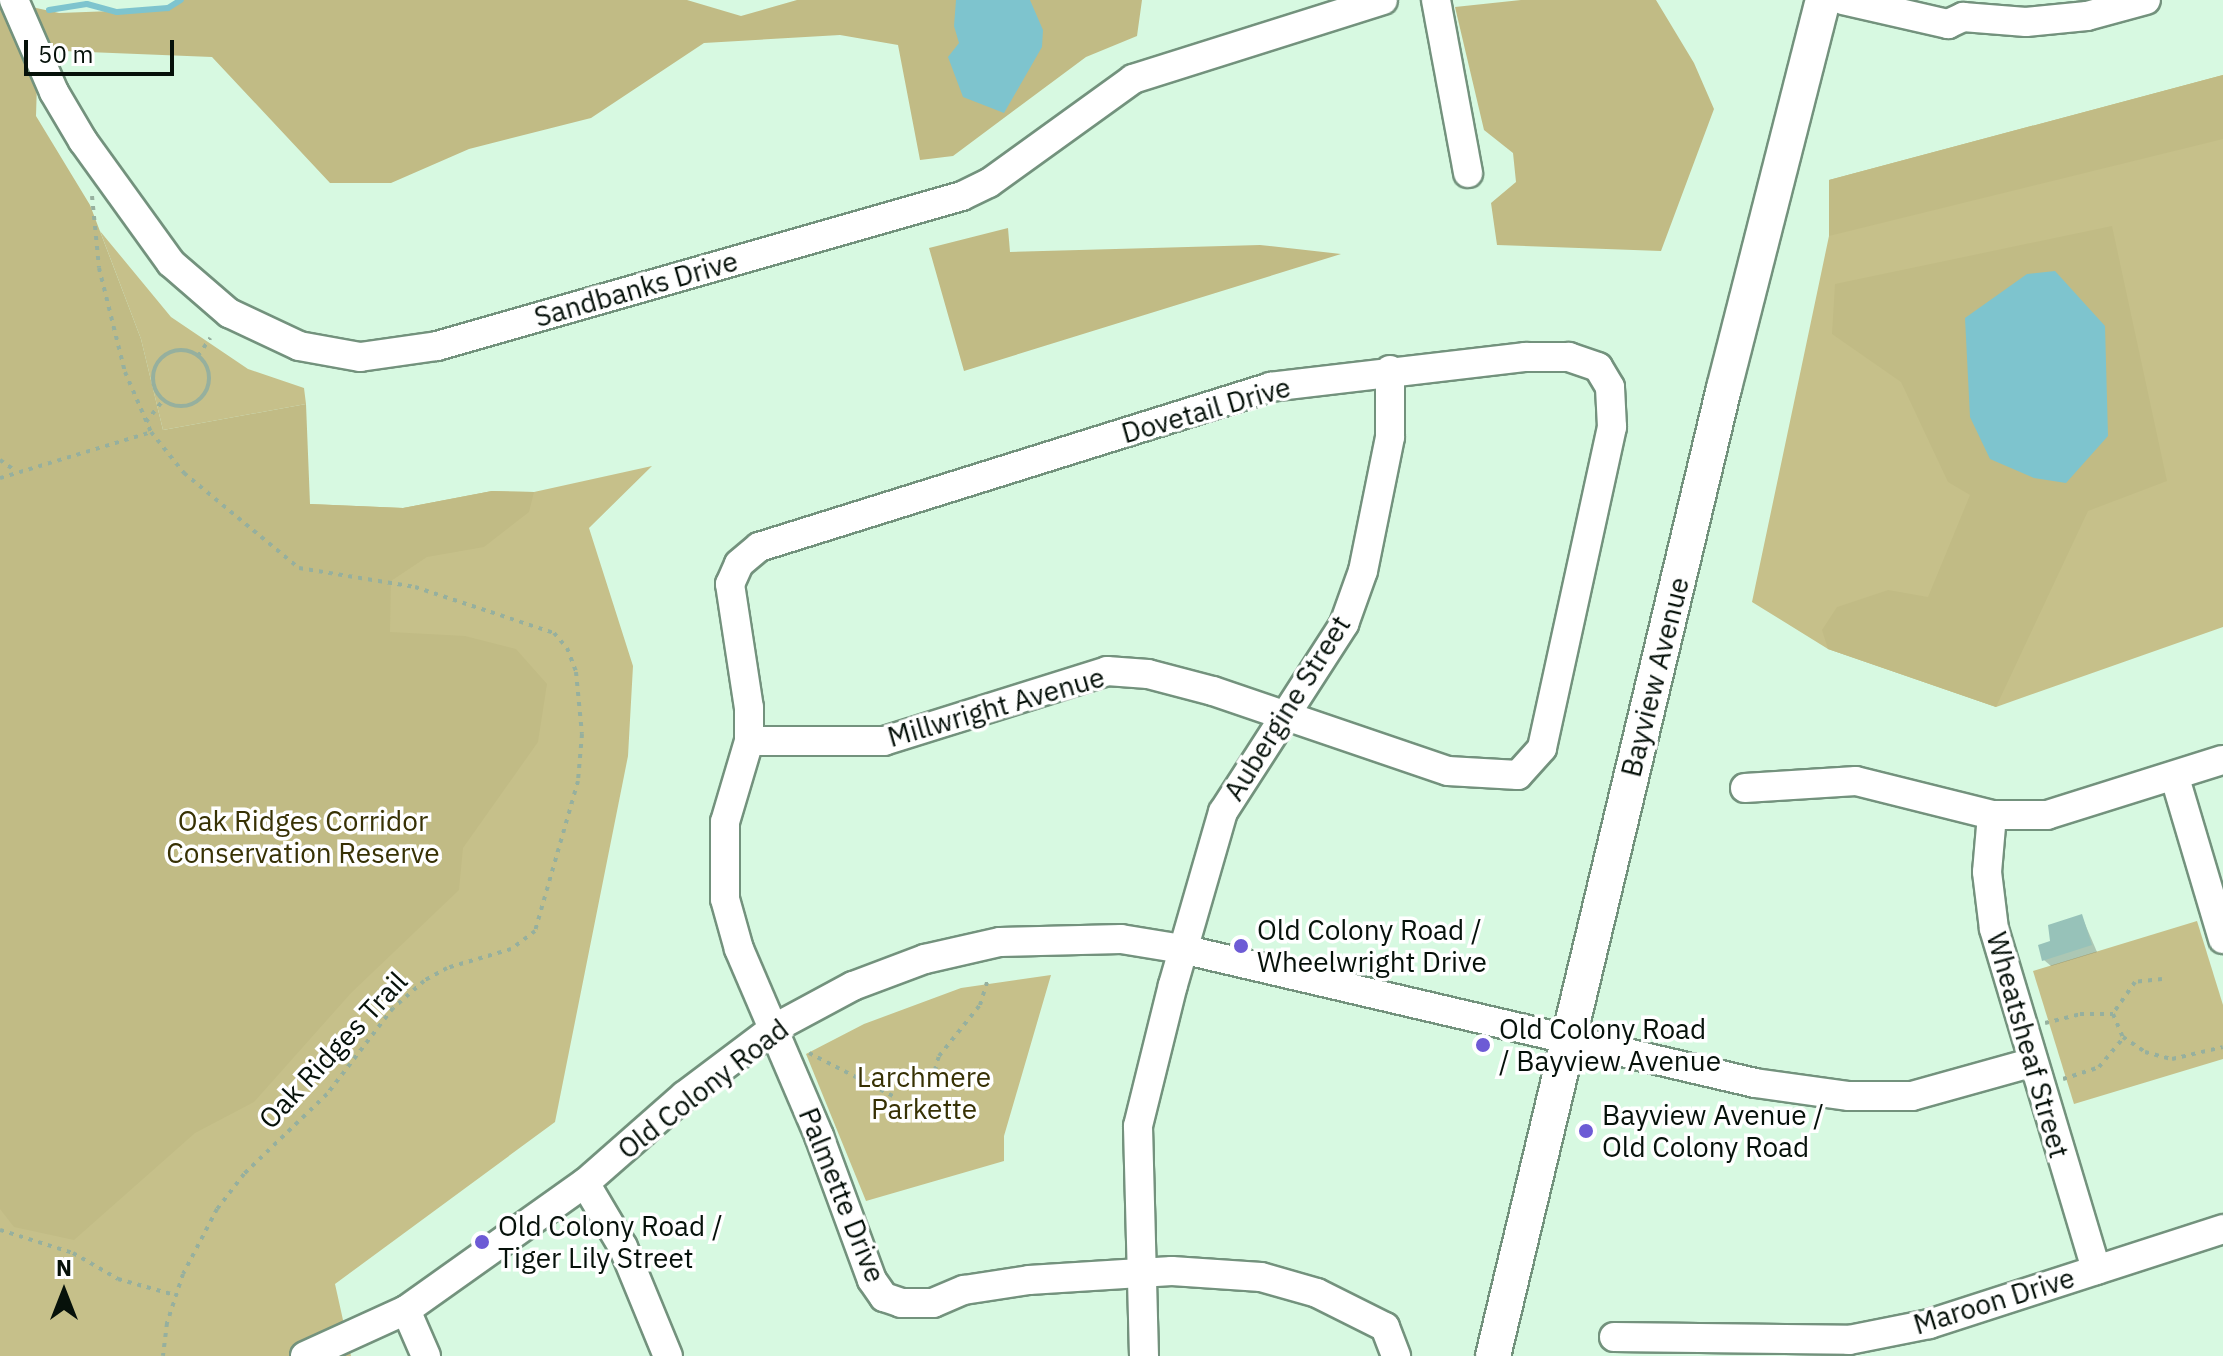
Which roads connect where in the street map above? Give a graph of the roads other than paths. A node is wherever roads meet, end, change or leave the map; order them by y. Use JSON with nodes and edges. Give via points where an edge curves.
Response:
{"nodes":[{"id":1,"x":14,"y":0,"type":"edge"},
{"id":2,"x":1383,"y":0,"type":"edge"},
{"id":3,"x":1436,"y":0,"type":"edge"},
{"id":4,"x":1823,"y":0,"type":"edge"},
{"id":5,"x":1843,"y":0,"type":"edge"},
{"id":6,"x":2146,"y":0,"type":"edge"},
{"id":7,"x":1957,"y":9,"type":"edge"},
{"id":8,"x":1468,"y":173,"type":"dead end"},
{"id":9,"x":1390,"y":370,"type":"junction"},
{"id":10,"x":1283,"y":718,"type":"junction"},
{"id":11,"x":749,"y":741,"type":"junction"},
{"id":12,"x":2223,"y":760,"type":"edge"},
{"id":13,"x":2175,"y":778,"type":"junction"},
{"id":14,"x":1745,"y":788,"type":"dead end"},
{"id":15,"x":1992,"y":815,"type":"junction"},
{"id":16,"x":2223,"y":939,"type":"edge"},
{"id":17,"x":1182,"y":949,"type":"junction"},
{"id":18,"x":773,"y":1029,"type":"junction"},
{"id":19,"x":1566,"y":1040,"type":"junction"},
{"id":20,"x":2034,"y":1075,"type":"junction"},
{"id":21,"x":585,"y":1183,"type":"junction"},
{"id":22,"x":2223,"y":1229,"type":"edge"},
{"id":23,"x":2096,"y":1270,"type":"junction"},
{"id":24,"x":1141,"y":1273,"type":"junction"},
{"id":25,"x":406,"y":1310,"type":"junction"},
{"id":26,"x":1614,"y":1337,"type":"dead end"},
{"id":27,"x":305,"y":1356,"type":"edge"},
{"id":28,"x":426,"y":1356,"type":"edge"},
{"id":29,"x":668,"y":1356,"type":"edge"},
{"id":30,"x":1144,"y":1356,"type":"edge"},
{"id":31,"x":1396,"y":1356,"type":"edge"},
{"id":32,"x":1493,"y":1356,"type":"edge"}],
"edges":[{"from":1,"to":2,"type":"street","name":"Sandbanks Drive","via":[[83,141],[171,263],[229,313],[299,346],[360,357],[437,346],[962,196],[989,183],[1133,79]]},
{"from":3,"to":8,"type":"street"},
{"from":4,"to":19,"type":"main road","name":"Bayview Avenue"},
{"from":5,"to":7,"type":"street","via":[[1948,24]]},
{"from":6,"to":7,"type":"street","via":[[2087,16],[2026,22]]},
{"from":9,"to":10,"type":"street","name":"Aubergine Street","via":[[1390,437],[1363,571],[1344,624]]},
{"from":9,"to":10,"type":"street","name":"Dovetail Drive","via":[[1569,357],[1598,367],[1610,387],[1612,427],[1542,748],[1518,775],[1448,771]]},
{"from":9,"to":11,"type":"street","name":"Dovetail Drive","via":[[1271,387],[759,547],[739,564],[730,584]]},
{"from":10,"to":11,"type":"street","name":"Millwright Avenue","via":[[1213,691],[1148,674],[1107,671],[884,741]]},
{"from":10,"to":17,"type":"street","name":"Aubergine Street","via":[[1223,812]]},
{"from":11,"to":18,"type":"street","name":"Dovetail Drive","via":[[725,822],[725,899]]},
{"from":12,"to":13,"type":"street"},
{"from":13,"to":15,"type":"street","via":[[2047,815]]},
{"from":13,"to":16,"type":"street"},
{"from":14,"to":15,"type":"street","via":[[1856,781]]},
{"from":15,"to":20,"type":"street","name":"Wheatsheaf Street","via":[[1989,902]]},
{"from":17,"to":18,"type":"street","name":"Old Colony Road","via":[[1121,939],[1000,942],[925,959],[853,986]]},
{"from":17,"to":19,"type":"street","name":"Old Colony Road"},
{"from":17,"to":24,"type":"street","name":"Aubergine Street","via":[[1138,1126]]},
{"from":18,"to":21,"type":"street","name":"Old Colony Road","via":[[684,1096]]},
{"from":18,"to":24,"type":"street","name":"Palmette Drive","via":[[872,1280],[884,1297],[933,1303],[964,1290],[1029,1280]]},
{"from":19,"to":20,"type":"street","name":"Old Colony Road","via":[[1755,1083],[1849,1096],[1912,1096]]},
{"from":19,"to":32,"type":"main road","name":"Bayview Avenue"},
{"from":20,"to":23,"type":"street","name":"Wheatsheaf Street"},
{"from":21,"to":25,"type":"street","name":"Old Colony Road"},
{"from":21,"to":29,"type":"street","via":[[623,1247]]},
{"from":22,"to":23,"type":"street","name":"Maroon Drive"},
{"from":23,"to":26,"type":"street","name":"Maroon Drive","via":[[1929,1324],[1849,1340]]},
{"from":24,"to":30,"type":"street","name":"Aubergine Street"},
{"from":24,"to":31,"type":"street","via":[[1201,1270],[1261,1277],[1317,1293],[1385,1327]]},
{"from":25,"to":27,"type":"street","name":"Old Colony Road"},
{"from":25,"to":28,"type":"street"}]}
